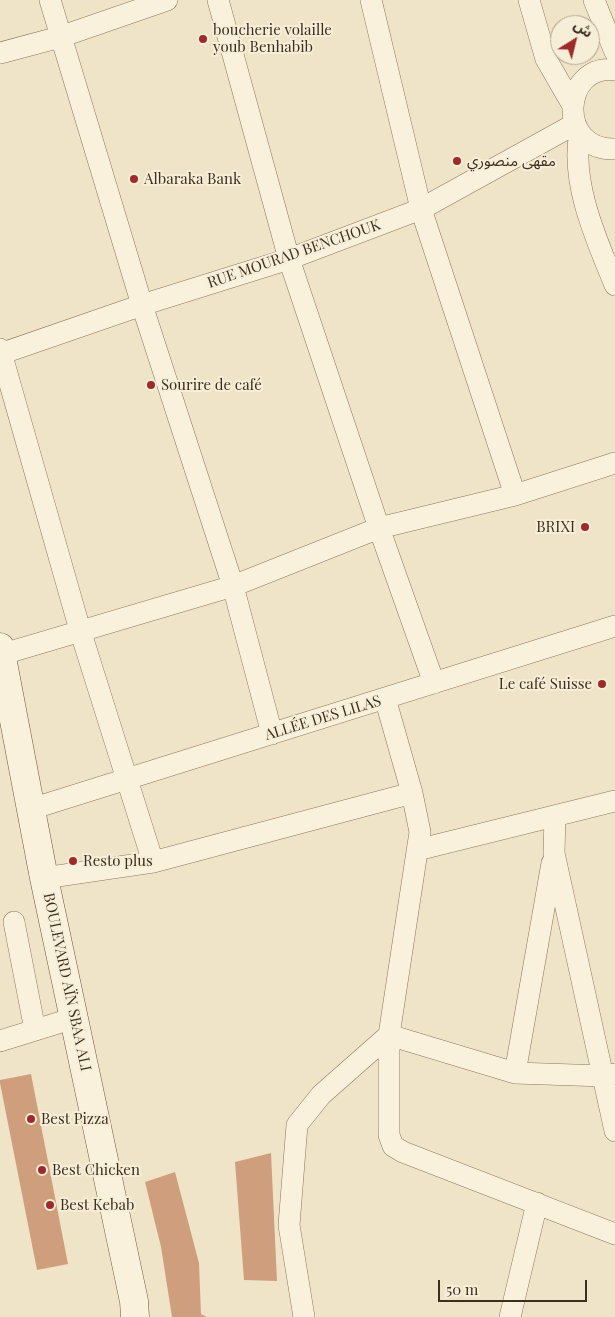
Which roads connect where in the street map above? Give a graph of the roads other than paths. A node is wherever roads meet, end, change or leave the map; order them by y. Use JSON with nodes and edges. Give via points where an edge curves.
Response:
{"nodes":[{"id":1,"x":50,"y":0,"type":"edge"},
{"id":2,"x":167,"y":0,"type":"edge"},
{"id":3,"x":218,"y":0,"type":"edge"},
{"id":4,"x":371,"y":0,"type":"edge"},
{"id":5,"x":529,"y":0,"type":"edge"},
{"id":6,"x":594,"y":0,"type":"edge"},
{"id":7,"x":60,"y":37,"type":"junction"},
{"id":8,"x":615,"y":52,"type":"edge"},
{"id":9,"x":0,"y":53,"type":"edge"},
{"id":10,"x":615,"y":70,"type":"edge"},
{"id":11,"x":575,"y":120,"type":"junction"},
{"id":12,"x":615,"y":149,"type":"edge"},
{"id":13,"x":421,"y":209,"type":"junction"},
{"id":14,"x":289,"y":259,"type":"junction"},
{"id":15,"x":615,"y":285,"type":"edge"},
{"id":16,"x":142,"y":305,"type":"junction"},
{"id":17,"x":1,"y":352,"type":"edge"},
{"id":18,"x":615,"y":463,"type":"edge"},
{"id":19,"x":515,"y":495,"type":"junction"},
{"id":20,"x":379,"y":528,"type":"junction"},
{"id":21,"x":233,"y":586,"type":"junction"},
{"id":22,"x":615,"y":626,"type":"edge"},
{"id":23,"x":80,"y":630,"type":"junction"},
{"id":24,"x":0,"y":653,"type":"edge"},
{"id":25,"x":434,"y":683,"type":"junction"},
{"id":26,"x":385,"y":698,"type":"junction"},
{"id":27,"x":272,"y":734,"type":"junction"},
{"id":28,"x":127,"y":779,"type":"junction"},
{"id":29,"x":412,"y":793,"type":"junction"},
{"id":30,"x":615,"y":801,"type":"edge"},
{"id":31,"x":31,"y":810,"type":"junction"},
{"id":32,"x":555,"y":816,"type":"junction"},
{"id":33,"x":417,"y":850,"type":"junction"},
{"id":34,"x":554,"y":853,"type":"junction"},
{"id":35,"x":153,"y":862,"type":"junction"},
{"id":36,"x":44,"y":878,"type":"junction"},
{"id":37,"x":14,"y":922,"type":"dead end"},
{"id":38,"x":74,"y":1018,"type":"junction"},
{"id":39,"x":35,"y":1030,"type":"junction"},
{"id":40,"x":389,"y":1035,"type":"junction"},
{"id":41,"x":0,"y":1041,"type":"edge"},
{"id":42,"x":515,"y":1073,"type":"junction"},
{"id":43,"x":610,"y":1075,"type":"edge"},
{"id":44,"x":615,"y":1131,"type":"edge"},
{"id":45,"x":537,"y":1203,"type":"junction"},
{"id":46,"x":615,"y":1234,"type":"edge"},
{"id":47,"x":135,"y":1317,"type":"edge"},
{"id":48,"x":304,"y":1317,"type":"edge"},
{"id":49,"x":510,"y":1317,"type":"edge"}],
"edges":[{"from":1,"to":7,"type":"street"},
{"from":2,"to":7,"type":"street"},
{"from":3,"to":14,"type":"street"},
{"from":4,"to":13,"type":"street"},
{"from":5,"to":11,"type":"street","via":[[546,59]]},
{"from":6,"to":8,"type":"street"},
{"from":7,"to":9,"type":"street"},
{"from":7,"to":16,"type":"street"},
{"from":10,"to":11,"type":"street","via":[[596,72],[584,80],[576,91]]},
{"from":11,"to":12,"type":"street","via":[[597,146]]},
{"from":11,"to":13,"type":"street","name":"RUE MOURAD BENCHOUK"},
{"from":11,"to":15,"type":"street","via":[[578,171],[599,245]]},
{"from":13,"to":14,"type":"street","name":"RUE MOURAD BENCHOUK"},
{"from":13,"to":19,"type":"street"},
{"from":14,"to":16,"type":"street","name":"RUE MOURAD BENCHOUK"},
{"from":14,"to":20,"type":"street"},
{"from":16,"to":17,"type":"street","name":"RUE MOURAD BENCHOUK"},
{"from":16,"to":21,"type":"street"},
{"from":17,"to":23,"type":"street"},
{"from":18,"to":19,"type":"street"},
{"from":19,"to":20,"type":"street"},
{"from":20,"to":21,"type":"street"},
{"from":20,"to":25,"type":"street"},
{"from":21,"to":23,"type":"street"},
{"from":21,"to":27,"type":"street"},
{"from":22,"to":25,"type":"street","name":"ALLÉE DES LILAS"},
{"from":23,"to":24,"type":"street"},
{"from":23,"to":28,"type":"street"},
{"from":24,"to":31,"type":"main road","name":"BOULEVARD AÏN SBAA ALI"},
{"from":25,"to":26,"type":"street","name":"ALLÉE DES LILAS"},
{"from":26,"to":27,"type":"street","name":"ALLÉE DES LILAS"},
{"from":26,"to":29,"type":"street"},
{"from":27,"to":28,"type":"street","name":"ALLÉE DES LILAS"},
{"from":28,"to":31,"type":"street","name":"ALLÉE DES LILAS"},
{"from":28,"to":35,"type":"street"},
{"from":29,"to":33,"type":"street","via":[[420,832]]},
{"from":29,"to":35,"type":"street"},
{"from":30,"to":32,"type":"street"},
{"from":31,"to":36,"type":"main road","name":"BOULEVARD AÏN SBAA ALI"},
{"from":32,"to":33,"type":"street"},
{"from":32,"to":34,"type":"street"},
{"from":33,"to":40,"type":"street"},
{"from":34,"to":42,"type":"street"},
{"from":34,"to":43,"type":"street"},
{"from":35,"to":36,"type":"street"},
{"from":36,"to":38,"type":"main road","name":"BOULEVARD AÏN SBAA ALI"},
{"from":37,"to":39,"type":"street"},
{"from":38,"to":39,"type":"street"},
{"from":38,"to":47,"type":"main road","name":"BOULEVARD AÏN SBAA ALI"},
{"from":39,"to":41,"type":"street"},
{"from":40,"to":42,"type":"street"},
{"from":40,"to":45,"type":"street","via":[[389,1135],[394,1146]]},
{"from":40,"to":48,"type":"street","via":[[321,1095],[297,1125],[289,1225]]},
{"from":42,"to":43,"type":"street"},
{"from":43,"to":44,"type":"street"},
{"from":45,"to":46,"type":"street"},
{"from":45,"to":49,"type":"street"}]}
